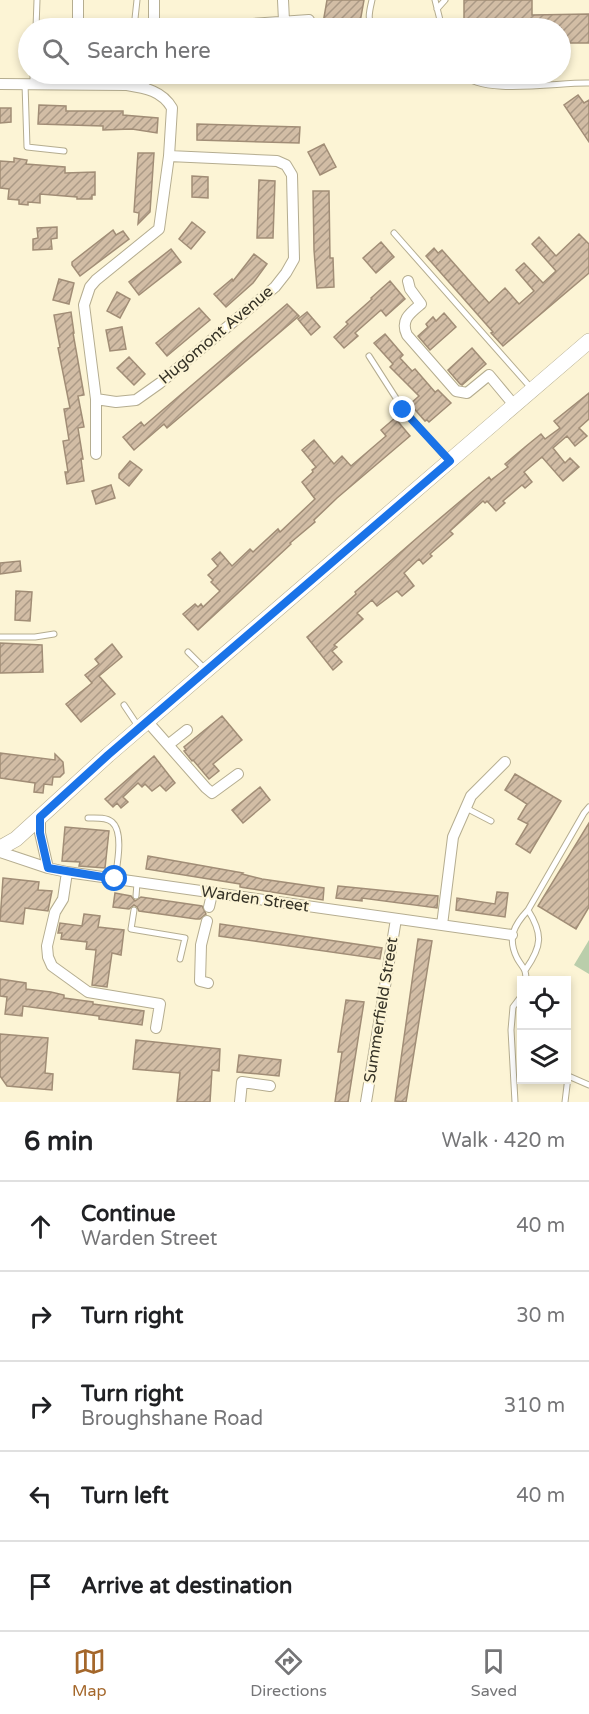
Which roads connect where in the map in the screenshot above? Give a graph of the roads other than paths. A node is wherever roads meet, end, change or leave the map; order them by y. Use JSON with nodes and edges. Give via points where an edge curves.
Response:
{"nodes":[{"id":1,"x":37,"y":0,"type":"edge"},
{"id":2,"x":78,"y":0,"type":"edge"},
{"id":3,"x":137,"y":0,"type":"edge"},
{"id":4,"x":154,"y":0,"type":"edge"},
{"id":5,"x":283,"y":0,"type":"edge"},
{"id":6,"x":372,"y":0,"type":"edge"},
{"id":7,"x":435,"y":0,"type":"edge"},
{"id":8,"x":445,"y":0,"type":"edge"},
{"id":9,"x":437,"y":9,"type":"junction"},
{"id":10,"x":36,"y":18,"type":"edge"},
{"id":11,"x":78,"y":18,"type":"edge"},
{"id":12,"x":135,"y":18,"type":"edge"},
{"id":13,"x":154,"y":18,"type":"edge"},
{"id":14,"x":284,"y":18,"type":"edge"},
{"id":15,"x":369,"y":18,"type":"edge"},
{"id":16,"x":439,"y":18,"type":"edge"},
{"id":17,"x":18,"y":82,"type":"edge"},
{"id":18,"x":589,"y":83,"type":"edge"},
{"id":19,"x":0,"y":84,"type":"edge"},
{"id":20,"x":30,"y":84,"type":"edge"},
{"id":21,"x":136,"y":84,"type":"edge"},
{"id":22,"x":144,"y":84,"type":"edge"},
{"id":23,"x":480,"y":84,"type":"edge"},
{"id":24,"x":558,"y":84,"type":"edge"},
{"id":25,"x":571,"y":84,"type":"edge"},
{"id":26,"x":143,"y":88,"type":"junction"},
{"id":27,"x":64,"y":150,"type":"dead end"},
{"id":28,"x":169,"y":156,"type":"junction"},
{"id":29,"x":394,"y":233,"type":"dead end"},
{"id":30,"x":408,"y":281,"type":"dead end"},
{"id":31,"x":589,"y":341,"type":"edge"},
{"id":32,"x":369,"y":356,"type":"dead end"},
{"id":33,"x":533,"y":390,"type":"junction"},
{"id":34,"x":96,"y":399,"type":"junction"},
{"id":35,"x":514,"y":405,"type":"junction"},
{"id":36,"x":96,"y":454,"type":"dead end"},
{"id":37,"x":450,"y":461,"type":"junction"},
{"id":38,"x":54,"y":634,"type":"dead end"},
{"id":39,"x":0,"y":637,"type":"edge"},
{"id":40,"x":188,"y":652,"type":"dead end"},
{"id":41,"x":207,"y":671,"type":"junction"},
{"id":42,"x":124,"y":705,"type":"dead end"},
{"id":43,"x":143,"y":725,"type":"junction"},
{"id":44,"x":188,"y":730,"type":"dead end"},
{"id":45,"x":168,"y":746,"type":"junction"},
{"id":46,"x":505,"y":762,"type":"dead end"},
{"id":47,"x":237,"y":774,"type":"dead end"},
{"id":48,"x":589,"y":807,"type":"edge"},
{"id":49,"x":466,"y":808,"type":"junction"},
{"id":50,"x":40,"y":817,"type":"junction"},
{"id":51,"x":88,"y":818,"type":"dead end"},
{"id":52,"x":491,"y":821,"type":"dead end"},
{"id":53,"x":0,"y":850,"type":"edge"},
{"id":54,"x":48,"y":868,"type":"junction"},
{"id":55,"x":67,"y":872,"type":"junction"},
{"id":56,"x":115,"y":879,"type":"junction"},
{"id":57,"x":137,"y":883,"type":"junction"},
{"id":58,"x":212,"y":894,"type":"junction"},
{"id":59,"x":136,"y":896,"type":"dead end"},
{"id":60,"x":209,"y":908,"type":"dead end"},
{"id":61,"x":134,"y":910,"type":"dead end"},
{"id":62,"x":528,"y":910,"type":"junction"},
{"id":63,"x":396,"y":919,"type":"junction"},
{"id":64,"x":207,"y":921,"type":"dead end"},
{"id":65,"x":442,"y":925,"type":"junction"},
{"id":66,"x":512,"y":935,"type":"junction"},
{"id":67,"x":180,"y":959,"type":"dead end"},
{"id":68,"x":526,"y":969,"type":"junction"},
{"id":69,"x":526,"y":976,"type":"edge"},
{"id":70,"x":208,"y":983,"type":"dead end"},
{"id":71,"x":517,"y":1002,"type":"edge"},
{"id":72,"x":156,"y":1028,"type":"dead end"},
{"id":73,"x":571,"y":1078,"type":"edge"},
{"id":74,"x":566,"y":1084,"type":"edge"},
{"id":75,"x":589,"y":1085,"type":"edge"},
{"id":76,"x":270,"y":1086,"type":"dead end"},
{"id":77,"x":240,"y":1102,"type":"edge"},
{"id":78,"x":366,"y":1102,"type":"edge"},
{"id":79,"x":515,"y":1102,"type":"edge"},
{"id":80,"x":565,"y":1102,"type":"edge"}],
"edges":[{"from":1,"to":10,"type":"lane"},
{"from":2,"to":11,"type":"street"},
{"from":3,"to":12,"type":"lane"},
{"from":4,"to":13,"type":"street"},
{"from":5,"to":14,"type":"street"},
{"from":6,"to":15,"type":"lane"},
{"from":7,"to":9,"type":"lane"},
{"from":8,"to":9,"type":"lane"},
{"from":9,"to":16,"type":"lane"},
{"from":17,"to":19,"type":"street"},
{"from":18,"to":25,"type":"lane"},
{"from":20,"to":27,"type":"lane","via":[[27,147]]},
{"from":21,"to":26,"type":"street"},
{"from":22,"to":26,"type":"street"},
{"from":23,"to":24,"type":"lane"},
{"from":26,"to":28,"type":"street","via":[[161,94],[172,108]]},
{"from":28,"to":34,"type":"street","via":[[159,229],[96,280],[86,297],[84,316]]},
{"from":28,"to":34,"type":"street","name":"Hugomont Avenue","via":[[277,161],[286,165],[292,175],[294,259],[275,286],[136,400]]},
{"from":29,"to":33,"type":"lane"},
{"from":30,"to":35,"type":"street","via":[[421,304],[406,317],[406,335],[456,391],[467,393],[489,375]]},
{"from":31,"to":33,"type":"main road"},
{"from":32,"to":37,"type":"lane","via":[[403,410]]},
{"from":33,"to":35,"type":"main road"},
{"from":34,"to":36,"type":"street"},
{"from":35,"to":37,"type":"main road"},
{"from":37,"to":41,"type":"main road"},
{"from":38,"to":39,"type":"lane"},
{"from":40,"to":41,"type":"lane"},
{"from":41,"to":43,"type":"main road"},
{"from":42,"to":43,"type":"lane"},
{"from":43,"to":45,"type":"street"},
{"from":43,"to":50,"type":"main road"},
{"from":44,"to":45,"type":"street"},
{"from":45,"to":47,"type":"street","via":[[213,793]]},
{"from":46,"to":49,"type":"street","via":[[471,796]]},
{"from":48,"to":62,"type":"lane"},
{"from":49,"to":52,"type":"lane"},
{"from":49,"to":65,"type":"street","via":[[453,837]]},
{"from":50,"to":53,"type":"main road"},
{"from":50,"to":54,"type":"street"},
{"from":51,"to":56,"type":"lane","via":[[107,819],[117,830]]},
{"from":53,"to":54,"type":"street","name":"Warden Street"},
{"from":54,"to":55,"type":"street","name":"Warden Street"},
{"from":55,"to":56,"type":"street","name":"Warden Street"},
{"from":55,"to":72,"type":"street","via":[[63,899],[55,912],[47,945],[52,966],[88,992],[160,1004]]},
{"from":56,"to":57,"type":"street","name":"Warden Street"},
{"from":57,"to":58,"type":"street","name":"Warden Street"},
{"from":57,"to":59,"type":"lane"},
{"from":58,"to":60,"type":"street"},
{"from":58,"to":63,"type":"street","name":"Warden Street"},
{"from":61,"to":67,"type":"lane","via":[[131,930],[184,938]]},
{"from":62,"to":66,"type":"lane"},
{"from":62,"to":68,"type":"lane","via":[[537,924],[539,948]]},
{"from":63,"to":65,"type":"street","name":"Warden Street"},
{"from":63,"to":78,"type":"street","name":"Summerfield Street"},
{"from":64,"to":70,"type":"street","via":[[201,945],[200,981]]},
{"from":65,"to":66,"type":"street","name":"Warden Street"},
{"from":66,"to":68,"type":"lane","via":[[517,958]]},
{"from":68,"to":69,"type":"lane"},
{"from":71,"to":79,"type":"lane","via":[[511,1030]]},
{"from":73,"to":75,"type":"lane"},
{"from":74,"to":80,"type":"lane"},
{"from":76,"to":77,"type":"street","via":[[242,1082]]}]}
